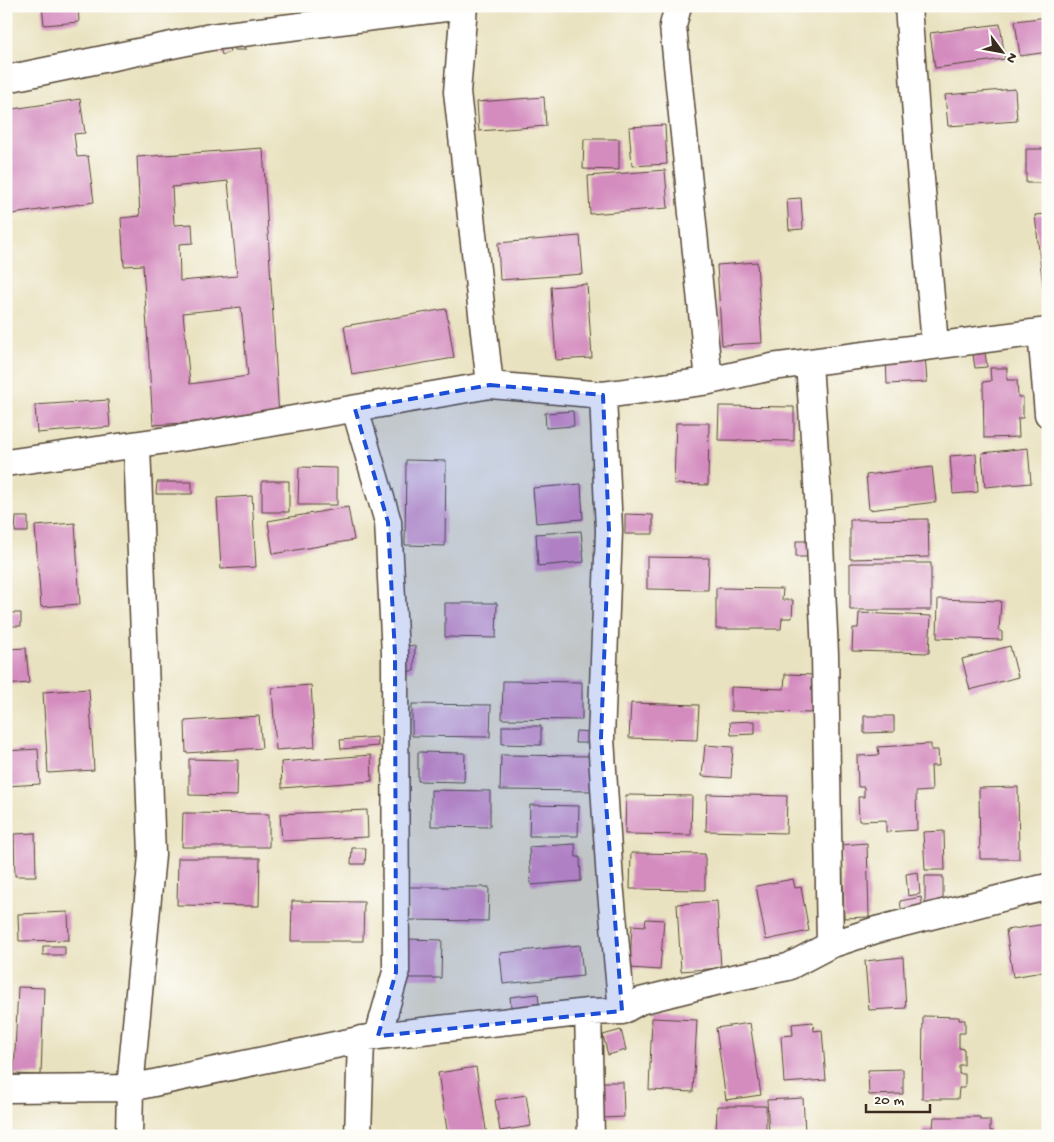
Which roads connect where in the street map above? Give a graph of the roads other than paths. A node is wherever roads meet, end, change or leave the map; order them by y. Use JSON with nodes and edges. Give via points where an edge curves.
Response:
{"nodes":[{"id":1,"x":463,"y":6,"type":"edge"},
{"id":2,"x":678,"y":6,"type":"edge"},
{"id":3,"x":908,"y":6,"type":"edge"},
{"id":4,"x":6,"y":79,"type":"edge"},
{"id":5,"x":1044,"y":331,"type":"edge"},
{"id":6,"x":935,"y":345,"type":"junction"},
{"id":7,"x":809,"y":363,"type":"junction"},
{"id":8,"x":709,"y":381,"type":"junction"},
{"id":9,"x":490,"y":385,"type":"junction"},
{"id":10,"x":603,"y":395,"type":"junction"},
{"id":11,"x":355,"y":408,"type":"junction"},
{"id":12,"x":1048,"y":414,"type":"edge"},
{"id":13,"x":137,"y":444,"type":"junction"},
{"id":14,"x":6,"y":463,"type":"edge"},
{"id":15,"x":1048,"y":887,"type":"edge"},
{"id":16,"x":830,"y":945,"type":"junction"},
{"id":17,"x":622,"y":1011,"type":"junction"},
{"id":18,"x":588,"y":1012,"type":"junction"},
{"id":19,"x":370,"y":1038,"type":"junction"},
{"id":20,"x":130,"y":1088,"type":"junction"},
{"id":21,"x":6,"y":1089,"type":"edge"},
{"id":22,"x":130,"y":1136,"type":"edge"},
{"id":23,"x":358,"y":1136,"type":"edge"},
{"id":24,"x":591,"y":1136,"type":"edge"}],
"edges":[{"from":1,"to":4,"type":"street","via":[[211,37]]},
{"from":1,"to":9,"type":"street","via":[[457,92]]},
{"from":2,"to":8,"type":"street","via":[[673,26]]},
{"from":3,"to":6,"type":"street"},
{"from":5,"to":6,"type":"street"},
{"from":5,"to":12,"type":"street"},
{"from":6,"to":7,"type":"street"},
{"from":7,"to":8,"type":"street","via":[[772,367]]},
{"from":7,"to":16,"type":"street","via":[[825,654]]},
{"from":8,"to":10,"type":"street"},
{"from":9,"to":10,"type":"street"},
{"from":9,"to":11,"type":"street"},
{"from":10,"to":17,"type":"street","via":[[609,531],[601,738]]},
{"from":11,"to":13,"type":"street"},
{"from":11,"to":19,"type":"street","via":[[388,522],[395,654],[396,972]]},
{"from":13,"to":14,"type":"street"},
{"from":13,"to":20,"type":"street","via":[[152,855]]},
{"from":15,"to":16,"type":"street","via":[[876,930]]},
{"from":16,"to":17,"type":"street","via":[[788,967],[640,1002]]},
{"from":17,"to":18,"type":"street"},
{"from":18,"to":19,"type":"street"},
{"from":18,"to":24,"type":"street"},
{"from":19,"to":20,"type":"street"},
{"from":19,"to":23,"type":"street"},
{"from":20,"to":21,"type":"street"},
{"from":20,"to":22,"type":"street"}]}
